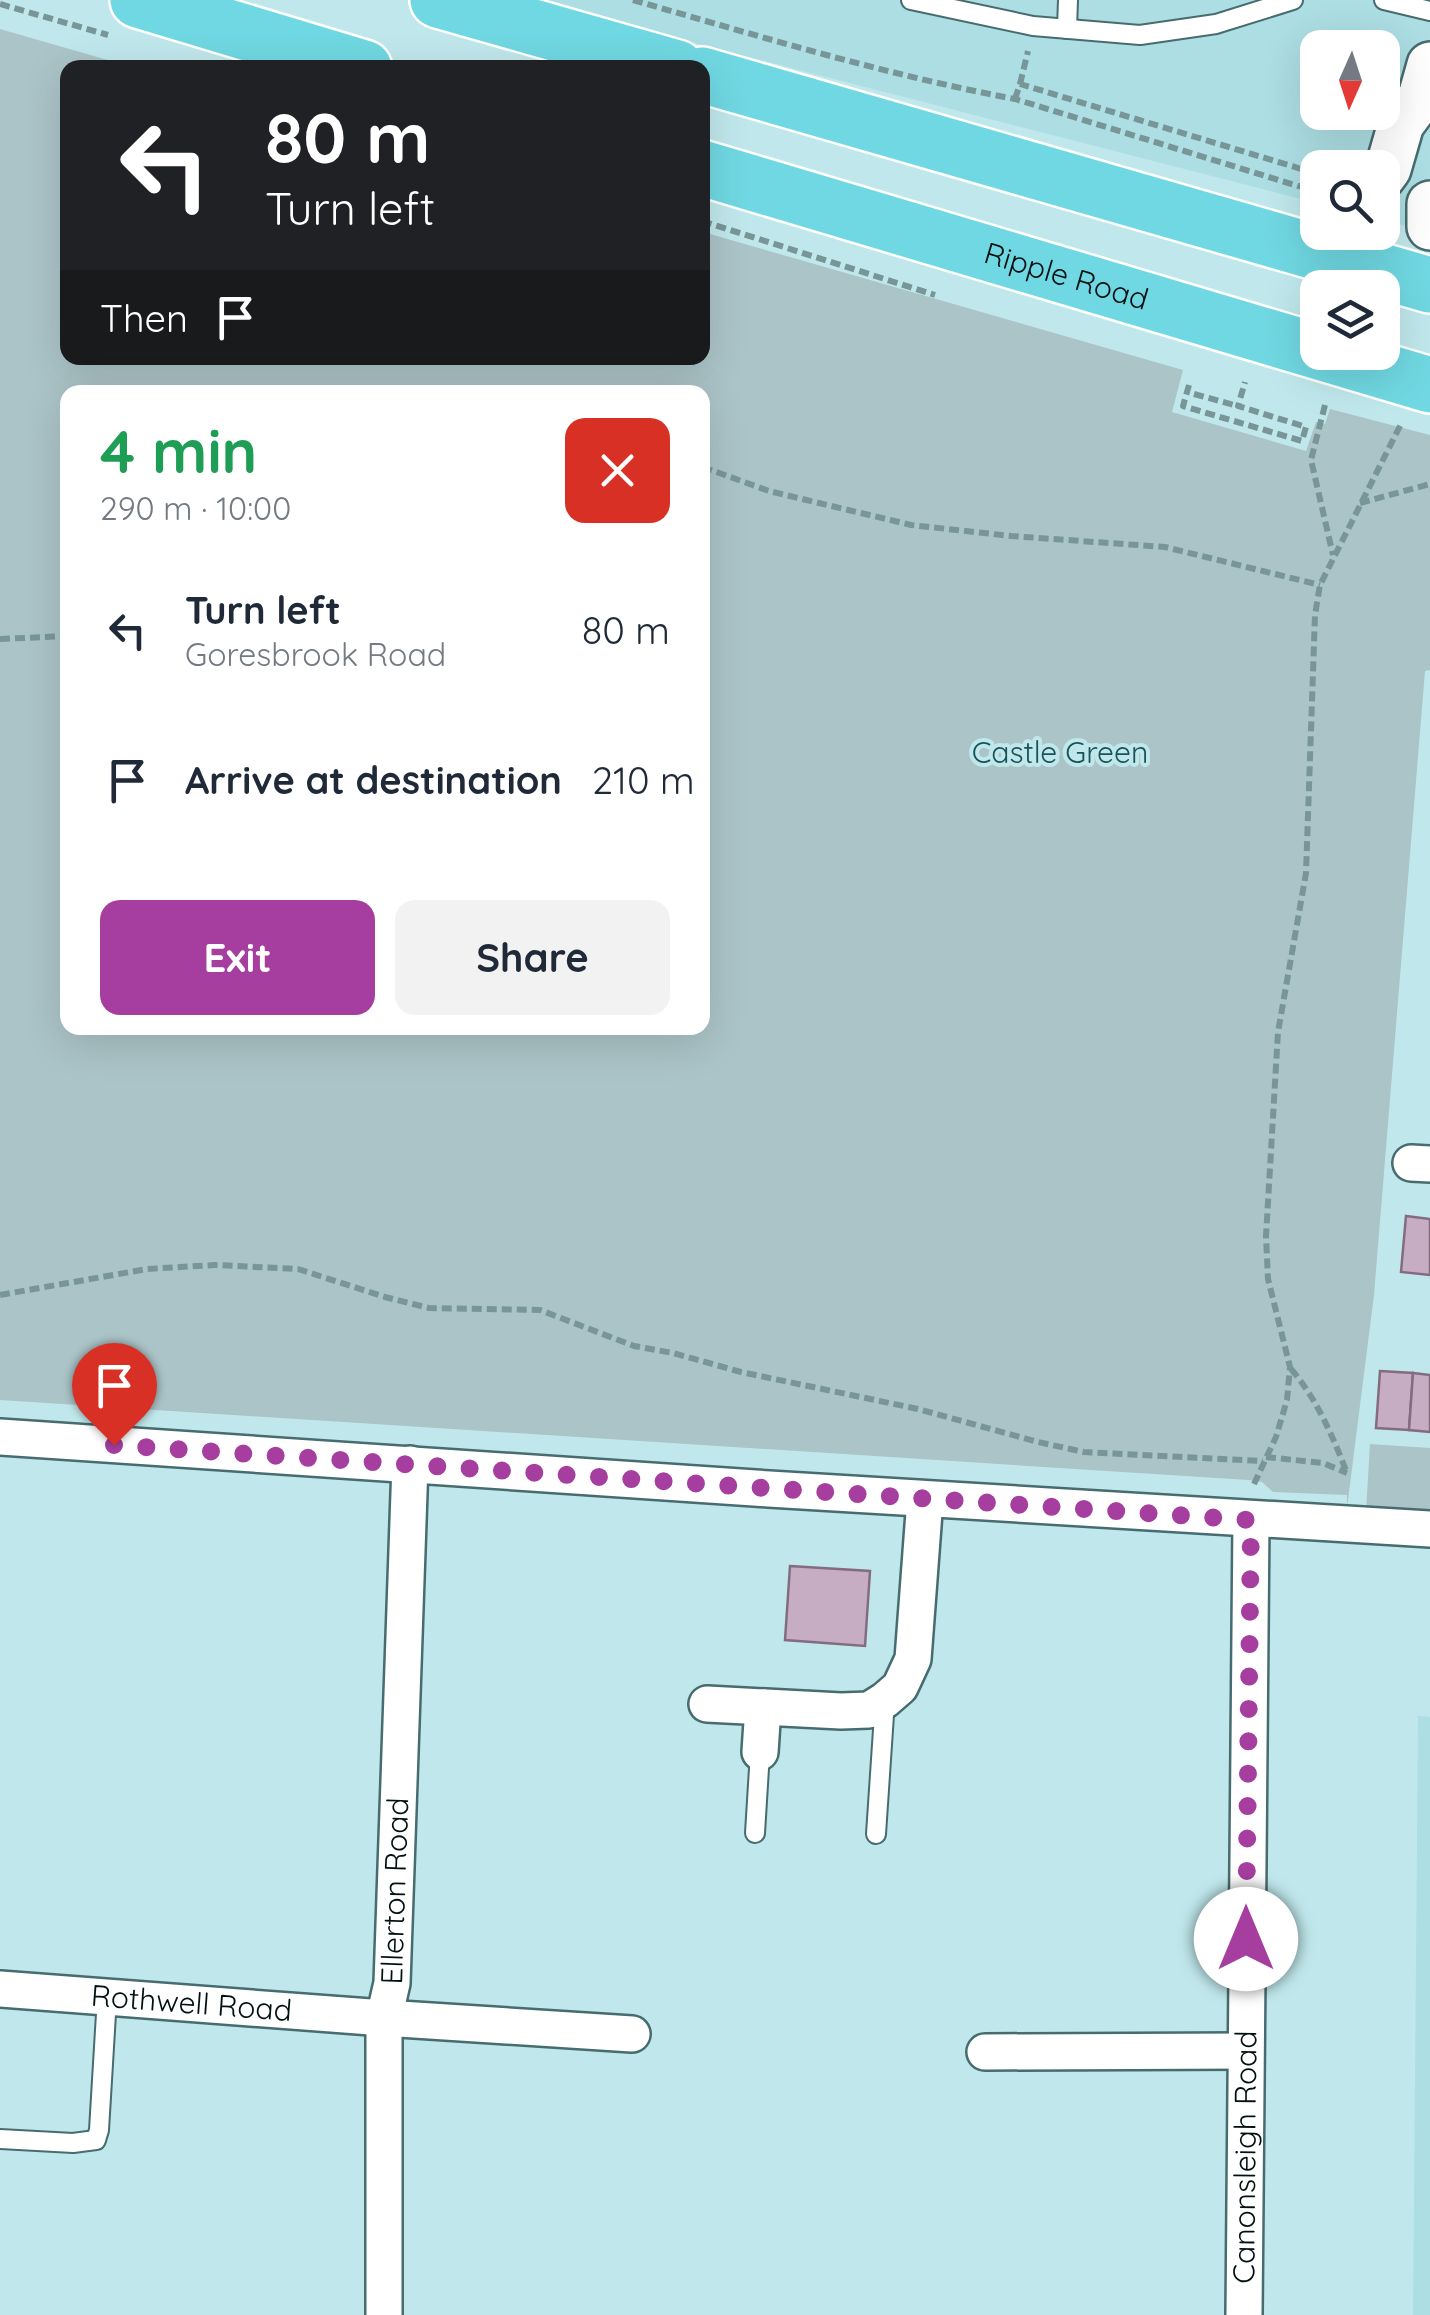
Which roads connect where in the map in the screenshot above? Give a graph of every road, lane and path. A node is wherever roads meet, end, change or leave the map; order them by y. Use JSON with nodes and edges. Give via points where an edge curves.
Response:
{"nodes":[{"id":1,"x":138,"y":0,"type":"edge"},
{"id":2,"x":438,"y":0,"type":"edge"},
{"id":3,"x":633,"y":0,"type":"edge"},
{"id":4,"x":911,"y":0,"type":"edge"},
{"id":5,"x":1068,"y":0,"type":"edge"},
{"id":6,"x":1293,"y":0,"type":"edge"},
{"id":7,"x":1384,"y":0,"type":"edge"},
{"id":8,"x":1430,"y":11,"type":"edge"},
{"id":9,"x":1067,"y":29,"type":"junction"},
{"id":10,"x":337,"y":60,"type":"edge"},
{"id":11,"x":649,"y":60,"type":"edge"},
{"id":12,"x":710,"y":77,"type":"edge"},
{"id":13,"x":1427,"y":95,"type":"edge"},
{"id":14,"x":1015,"y":99,"type":"junction"},
{"id":15,"x":1394,"y":150,"type":"edge"},
{"id":16,"x":1300,"y":170,"type":"edge"},
{"id":17,"x":710,"y":171,"type":"edge"},
{"id":18,"x":1300,"y":186,"type":"edge"},
{"id":19,"x":1430,"y":204,"type":"edge"},
{"id":20,"x":710,"y":223,"type":"edge"},
{"id":21,"x":1430,"y":226,"type":"edge"},
{"id":22,"x":1300,"y":234,"type":"edge"},
{"id":23,"x":1351,"y":250,"type":"edge"},
{"id":24,"x":1430,"y":285,"type":"edge"},
{"id":25,"x":935,"y":295,"type":"dead end"},
{"id":26,"x":1246,"y":382,"type":"dead end"},
{"id":27,"x":1189,"y":385,"type":"dead end"},
{"id":28,"x":1194,"y":394,"type":"dead end"},
{"id":29,"x":1416,"y":404,"type":"edge"},
{"id":30,"x":1324,"y":405,"type":"dead end"},
{"id":31,"x":1238,"y":406,"type":"junction"},
{"id":32,"x":710,"y":470,"type":"edge"},
{"id":33,"x":1430,"y":484,"type":"edge"},
{"id":34,"x":1359,"y":504,"type":"junction"},
{"id":35,"x":1334,"y":556,"type":"junction"},
{"id":36,"x":1320,"y":584,"type":"junction"},
{"id":37,"x":60,"y":636,"type":"edge"},
{"id":38,"x":0,"y":638,"type":"edge"},
{"id":39,"x":0,"y":1295,"type":"edge"},
{"id":40,"x":1290,"y":1368,"type":"junction"},
{"id":41,"x":0,"y":1437,"type":"edge"},
{"id":42,"x":1264,"y":1459,"type":"junction"},
{"id":43,"x":410,"y":1464,"type":"junction"},
{"id":44,"x":924,"y":1499,"type":"junction"},
{"id":45,"x":1248,"y":1519,"type":"junction"},
{"id":46,"x":1430,"y":1530,"type":"edge"},
{"id":47,"x":886,"y":1700,"type":"junction"},
{"id":48,"x":707,"y":1704,"type":"dead end"},
{"id":49,"x":763,"y":1707,"type":"junction"},
{"id":50,"x":760,"y":1752,"type":"joint"},
{"id":51,"x":755,"y":1833,"type":"dead end"},
{"id":52,"x":876,"y":1834,"type":"dead end"},
{"id":53,"x":0,"y":1988,"type":"edge"},
{"id":54,"x":108,"y":1997,"type":"junction"},
{"id":55,"x":384,"y":2018,"type":"junction"},
{"id":56,"x":632,"y":2034,"type":"dead end"},
{"id":57,"x":1245,"y":2051,"type":"junction"},
{"id":58,"x":985,"y":2052,"type":"dead end"},
{"id":59,"x":0,"y":2139,"type":"edge"},
{"id":60,"x":384,"y":2315,"type":"edge"},
{"id":61,"x":1244,"y":2315,"type":"edge"}],
"edges":[{"from":1,"to":10,"type":"highway"},
{"from":2,"to":11,"type":"highway"},
{"from":3,"to":14,"type":"path"},
{"from":4,"to":9,"type":"lane"},
{"from":5,"to":9,"type":"lane"},
{"from":6,"to":9,"type":"lane","via":[[1216,24],[1140,35]]},
{"from":7,"to":8,"type":"lane"},
{"from":12,"to":22,"type":"highway"},
{"from":13,"to":15,"type":"street","via":[[1402,124]]},
{"from":14,"to":16,"type":"path","via":[[1020,84]]},
{"from":14,"to":18,"type":"path"},
{"from":17,"to":29,"type":"highway","name":"Ripple Road"},
{"from":19,"to":21,"type":"street"},
{"from":20,"to":25,"type":"path"},
{"from":23,"to":24,"type":"highway"},
{"from":26,"to":31,"type":"path"},
{"from":27,"to":31,"type":"path","via":[[1183,406],[1302,441],[1306,427]]},
{"from":28,"to":31,"type":"path"},
{"from":29,"to":34,"type":"path"},
{"from":30,"to":35,"type":"path","via":[[1311,460]]},
{"from":32,"to":36,"type":"path","via":[[808,502],[911,525],[1165,547]]},
{"from":33,"to":34,"type":"path"},
{"from":34,"to":35,"type":"path"},
{"from":35,"to":36,"type":"path"},
{"from":36,"to":40,"type":"path","via":[[1306,873],[1278,1032],[1266,1236],[1268,1279]]},
{"from":37,"to":38,"type":"path"},
{"from":39,"to":42,"type":"path","via":[[147,1268],[298,1269],[429,1308],[540,1310],[634,1346],[1084,1452]]},
{"from":40,"to":42,"type":"path","via":[[1288,1400]]},
{"from":40,"to":42,"type":"path","via":[[1333,1435],[1347,1473],[1323,1462]]},
{"from":41,"to":43,"type":"street"},
{"from":42,"to":45,"type":"path","via":[[1248,1496]]},
{"from":43,"to":44,"type":"street"},
{"from":43,"to":55,"type":"street","name":"Ellerton Road","via":[[392,1983]]},
{"from":44,"to":45,"type":"street"},
{"from":44,"to":47,"type":"street","via":[[913,1659]]},
{"from":45,"to":46,"type":"street"},
{"from":45,"to":57,"type":"street","name":"Canonsleigh Road"},
{"from":47,"to":49,"type":"street","via":[[869,1710]]},
{"from":47,"to":52,"type":"lane"},
{"from":48,"to":49,"type":"street"},
{"from":49,"to":50,"type":"street"},
{"from":50,"to":51,"type":"lane"},
{"from":53,"to":54,"type":"street","name":"Rothwell Road"},
{"from":54,"to":55,"type":"street","name":"Rothwell Road"},
{"from":54,"to":59,"type":"lane","via":[[96,2140]]},
{"from":55,"to":56,"type":"street","name":"Rothwell Road"},
{"from":55,"to":60,"type":"street","name":"Ellerton Road"},
{"from":57,"to":58,"type":"street"},
{"from":57,"to":61,"type":"street","name":"Canonsleigh Road"}]}
